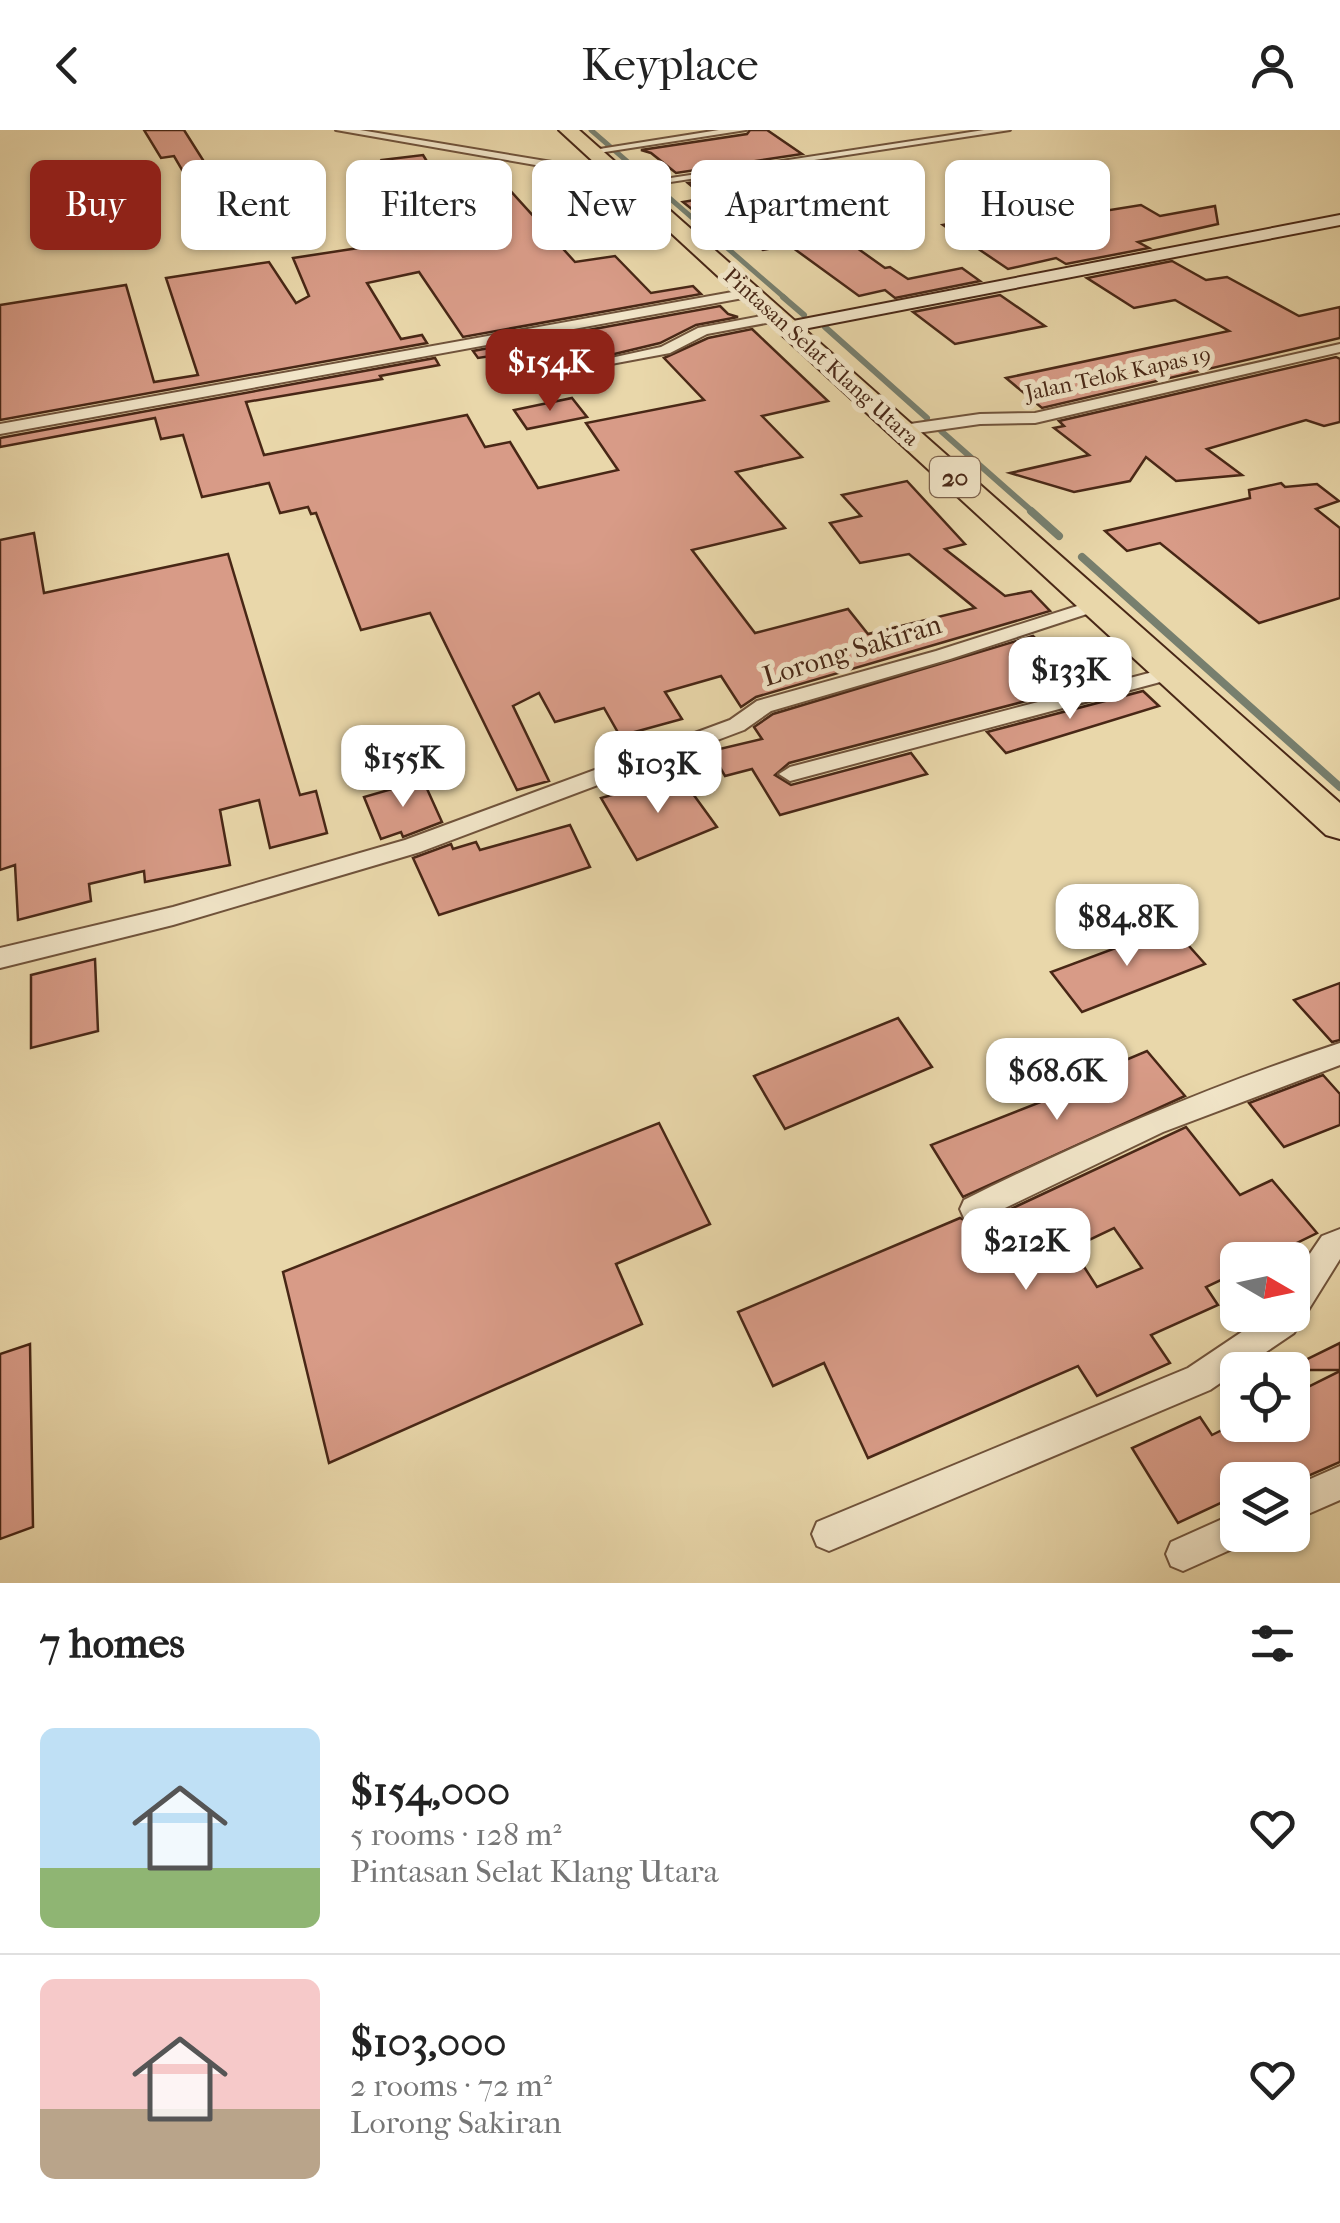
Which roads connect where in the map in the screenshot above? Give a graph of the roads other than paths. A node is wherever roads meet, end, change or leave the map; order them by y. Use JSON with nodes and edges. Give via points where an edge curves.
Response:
{"nodes":[{"id":1,"x":341,"y":130,"type":"edge"},
{"id":2,"x":568,"y":130,"type":"edge"},
{"id":3,"x":741,"y":130,"type":"edge"},
{"id":4,"x":1005,"y":130,"type":"edge"},
{"id":5,"x":605,"y":153,"type":"junction"},
{"id":6,"x":614,"y":160,"type":"edge"},
{"id":7,"x":671,"y":179,"type":"edge"},
{"id":8,"x":671,"y":211,"type":"edge"},
{"id":9,"x":1340,"y":220,"type":"edge"},
{"id":10,"x":749,"y":293,"type":"junction"},
{"id":11,"x":782,"y":322,"type":"junction"},
{"id":12,"x":1340,"y":348,"type":"edge"},
{"id":13,"x":595,"y":363,"type":"dead end"},
{"id":14,"x":0,"y":429,"type":"edge"},
{"id":15,"x":903,"y":430,"type":"junction"},
{"id":16,"x":1096,"y":605,"type":"junction"},
{"id":17,"x":1172,"y":673,"type":"junction"},
{"id":18,"x":790,"y":774,"type":"dead end"},
{"id":19,"x":1340,"y":825,"type":"edge"},
{"id":20,"x":0,"y":958,"type":"edge"},
{"id":21,"x":1340,"y":1054,"type":"edge"},
{"id":22,"x":974,"y":1209,"type":"dead end"},
{"id":23,"x":1340,"y":1242,"type":"edge"},
{"id":24,"x":1310,"y":1280,"type":"edge"},
{"id":25,"x":1268,"y":1332,"type":"edge"},
{"id":26,"x":1340,"y":1483,"type":"edge"},
{"id":27,"x":1310,"y":1496,"type":"edge"},
{"id":28,"x":829,"y":1534,"type":"dead end"},
{"id":29,"x":1220,"y":1537,"type":"edge"},
{"id":30,"x":1183,"y":1554,"type":"dead end"}],
"edges":[{"from":1,"to":5,"type":"street","via":[[570,168]]},
{"from":2,"to":5,"type":"highway","name":"Pintasan Selat Klang Utara","number":"20"},
{"from":3,"to":5,"type":"street"},
{"from":4,"to":7,"type":"street"},
{"from":5,"to":6,"type":"highway","name":"Pintasan Selat Klang Utara","number":"20"},
{"from":8,"to":10,"type":"highway","name":"Pintasan Selat Klang Utara","number":"20"},
{"from":9,"to":11,"type":"street"},
{"from":10,"to":11,"type":"highway","name":"Pintasan Selat Klang Utara","number":"20"},
{"from":10,"to":14,"type":"street"},
{"from":11,"to":13,"type":"street","via":[[704,332],[665,350]]},
{"from":11,"to":15,"type":"highway","name":"Pintasan Selat Klang Utara","number":"20"},
{"from":12,"to":15,"type":"street","name":"Jalan Telok Kapas 19","via":[[1035,418]]},
{"from":15,"to":16,"type":"highway","name":"Pintasan Selat Klang Utara","number":"20"},
{"from":16,"to":17,"type":"highway","name":"Pintasan Selat Klang Utara","number":"20"},
{"from":16,"to":20,"type":"street","name":"Lorong Sakiran","via":[[764,706],[704,738],[412,846]]},
{"from":17,"to":18,"type":"street"},
{"from":17,"to":19,"type":"highway","name":"Pintasan Selat Klang Utara","number":"20"},
{"from":21,"to":22,"type":"street","via":[[1107,1142]]},
{"from":23,"to":24,"type":"street"},
{"from":25,"to":28,"type":"street","via":[[1200,1379]]},
{"from":26,"to":27,"type":"street"},
{"from":29,"to":30,"type":"street"}]}
